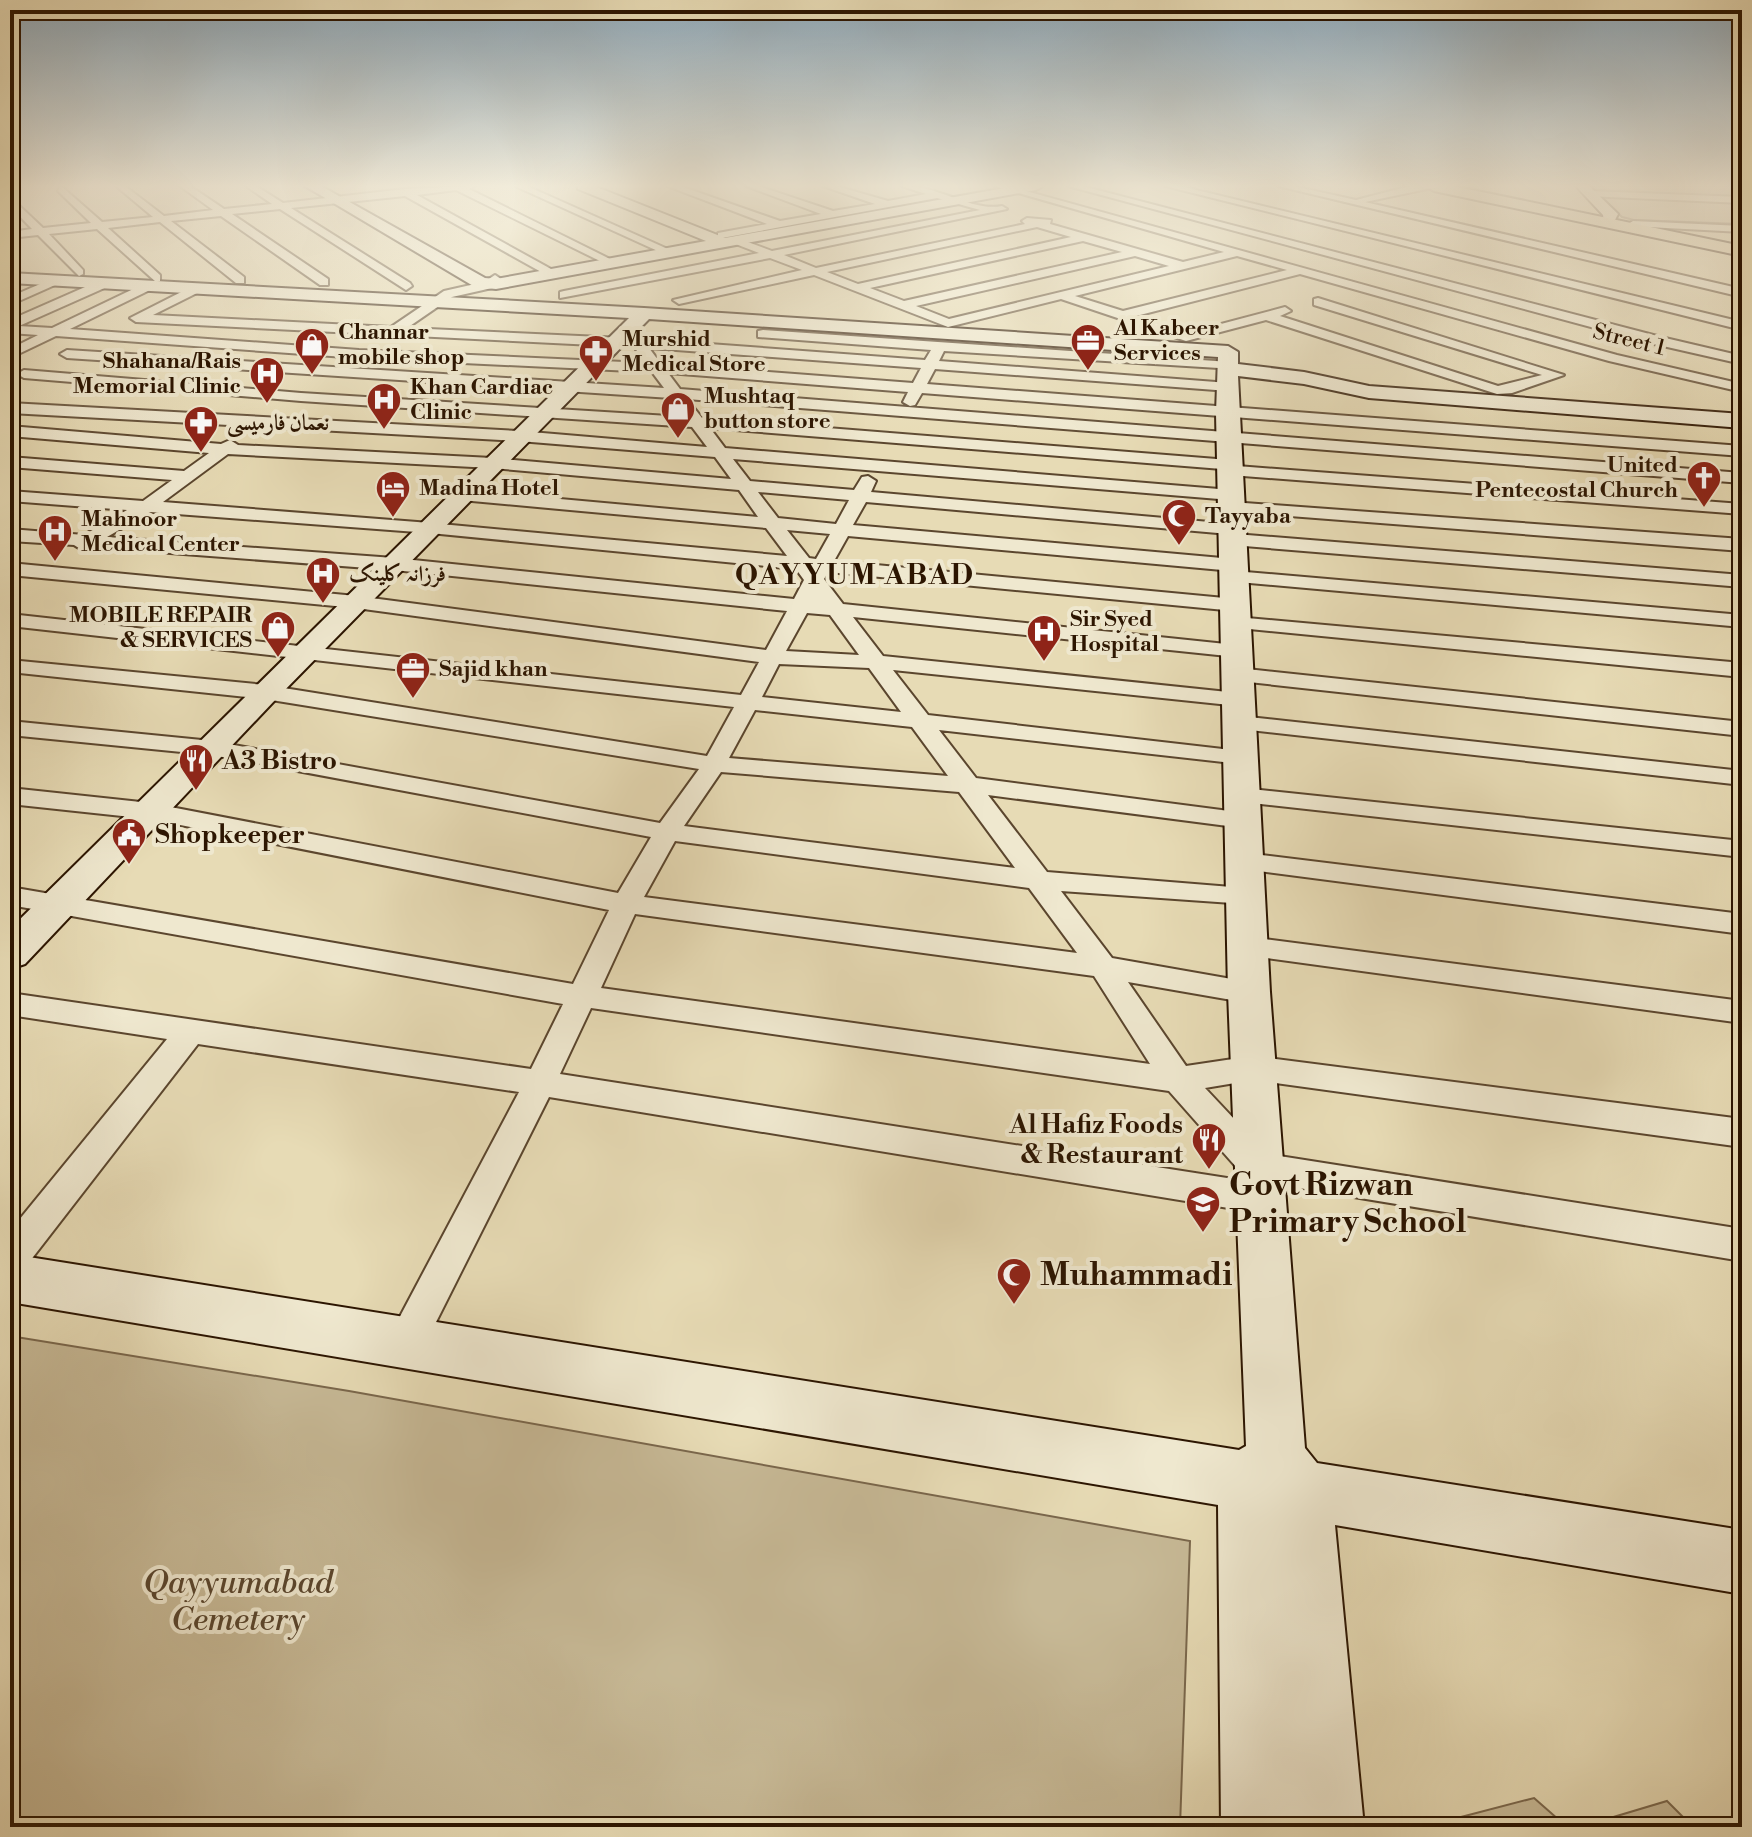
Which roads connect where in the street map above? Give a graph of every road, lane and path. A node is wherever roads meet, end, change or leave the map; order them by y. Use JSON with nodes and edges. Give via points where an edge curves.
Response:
{"nodes":[{"id":1,"x":143,"y":272,"type":"edge"},
{"id":2,"x":229,"y":272,"type":"edge"},
{"id":3,"x":309,"y":272,"type":"edge"},
{"id":4,"x":384,"y":272,"type":"edge"},
{"id":5,"x":471,"y":272,"type":"edge"},
{"id":6,"x":543,"y":272,"type":"edge"},
{"id":7,"x":546,"y":272,"type":"edge"},
{"id":8,"x":685,"y":272,"type":"edge"},
{"id":9,"x":810,"y":272,"type":"junction"},
{"id":10,"x":927,"y":272,"type":"edge"},
{"id":11,"x":1041,"y":272,"type":"edge"},
{"id":12,"x":1164,"y":272,"type":"edge"},
{"id":13,"x":1295,"y":272,"type":"edge"},
{"id":14,"x":1308,"y":272,"type":"edge"},
{"id":15,"x":1398,"y":272,"type":"edge"},
{"id":16,"x":1518,"y":272,"type":"edge"},
{"id":17,"x":1651,"y":272,"type":"edge"},
{"id":18,"x":10,"y":278,"type":"edge"},
{"id":19,"x":240,"y":280,"type":"dead end"},
{"id":20,"x":58,"y":281,"type":"junction"},
{"id":21,"x":153,"y":282,"type":"junction"},
{"id":22,"x":324,"y":282,"type":"dead end"},
{"id":23,"x":489,"y":282,"type":"junction"},
{"id":24,"x":105,"y":283,"type":"junction"},
{"id":25,"x":406,"y":286,"type":"dead end"},
{"id":26,"x":859,"y":287,"type":"junction"},
{"id":27,"x":1367,"y":288,"type":"junction"},
{"id":28,"x":1742,"y":293,"type":"edge"},
{"id":29,"x":564,"y":295,"type":"dead end"},
{"id":30,"x":197,"y":296,"type":"junction"},
{"id":31,"x":1064,"y":296,"type":"junction"},
{"id":32,"x":679,"y":300,"type":"dead end"},
{"id":33,"x":10,"y":301,"type":"edge"},
{"id":34,"x":1318,"y":302,"type":"junction"},
{"id":35,"x":1742,"y":302,"type":"edge"},
{"id":36,"x":893,"y":303,"type":"junction"},
{"id":37,"x":441,"y":310,"type":"junction"},
{"id":38,"x":1742,"y":311,"type":"edge"},
{"id":39,"x":385,"y":315,"type":"dead end"},
{"id":40,"x":416,"y":316,"type":"junction"},
{"id":41,"x":1120,"y":316,"type":"junction"},
{"id":42,"x":1267,"y":316,"type":"junction"},
{"id":43,"x":1702,"y":317,"type":"junction"},
{"id":44,"x":136,"y":318,"type":"junction"},
{"id":45,"x":492,"y":319,"type":"dead end"},
{"id":46,"x":1717,"y":320,"type":"junction"},
{"id":47,"x":1742,"y":326,"type":"edge"},
{"id":48,"x":10,"y":327,"type":"edge"},
{"id":49,"x":395,"y":330,"type":"junction"},
{"id":50,"x":630,"y":331,"type":"junction"},
{"id":51,"x":54,"y":332,"type":"junction"},
{"id":52,"x":98,"y":335,"type":"junction"},
{"id":53,"x":1645,"y":337,"type":"junction"},
{"id":54,"x":1659,"y":341,"type":"junction"},
{"id":55,"x":10,"y":354,"type":"edge"},
{"id":56,"x":67,"y":354,"type":"junction"},
{"id":57,"x":359,"y":354,"type":"junction"},
{"id":58,"x":1614,"y":358,"type":"junction"},
{"id":59,"x":1742,"y":360,"type":"edge"},
{"id":60,"x":656,"y":368,"type":"junction"},
{"id":61,"x":1571,"y":370,"type":"junction"},
{"id":62,"x":332,"y":373,"type":"junction"},
{"id":63,"x":579,"y":376,"type":"junction"},
{"id":64,"x":17,"y":378,"type":"edge"},
{"id":65,"x":923,"y":378,"type":"junction"},
{"id":66,"x":1742,"y":388,"type":"edge"},
{"id":67,"x":675,"y":394,"type":"junction"},
{"id":68,"x":1396,"y":395,"type":"junction"},
{"id":69,"x":301,"y":397,"type":"junction"},
{"id":70,"x":10,"y":408,"type":"edge"},
{"id":71,"x":543,"y":411,"type":"junction"},
{"id":72,"x":1679,"y":416,"type":"junction"},
{"id":73,"x":1742,"y":421,"type":"edge"},
{"id":74,"x":267,"y":422,"type":"junction"},
{"id":75,"x":694,"y":422,"type":"junction"},
{"id":76,"x":1404,"y":426,"type":"junction"},
{"id":77,"x":10,"y":431,"type":"edge"},
{"id":78,"x":519,"y":436,"type":"junction"},
{"id":79,"x":890,"y":440,"type":"junction"},
{"id":80,"x":1703,"y":448,"type":"junction"},
{"id":81,"x":223,"y":449,"type":"junction"},
{"id":82,"x":1742,"y":451,"type":"edge"},
{"id":83,"x":719,"y":453,"type":"junction"},
{"id":84,"x":10,"y":462,"type":"edge"},
{"id":85,"x":492,"y":463,"type":"junction"},
{"id":86,"x":876,"y":466,"type":"junction"},
{"id":87,"x":186,"y":476,"type":"junction"},
{"id":88,"x":1733,"y":478,"type":"edge"},
{"id":89,"x":744,"y":485,"type":"junction"},
{"id":90,"x":461,"y":495,"type":"junction"},
{"id":91,"x":860,"y":495,"type":"junction"},
{"id":92,"x":10,"y":496,"type":"edge"},
{"id":93,"x":1742,"y":500,"type":"edge"},
{"id":94,"x":147,"y":506,"type":"junction"},
{"id":95,"x":1742,"y":509,"type":"edge"},
{"id":96,"x":772,"y":523,"type":"junction"},
{"id":97,"x":430,"y":528,"type":"junction"},
{"id":98,"x":843,"y":530,"type":"junction"},
{"id":99,"x":10,"y":535,"type":"edge"},
{"id":100,"x":85,"y":543,"type":"junction"},
{"id":101,"x":1233,"y":543,"type":"junction"},
{"id":102,"x":1742,"y":545,"type":"edge"},
{"id":103,"x":394,"y":564,"type":"junction"},
{"id":104,"x":10,"y":569,"type":"edge"},
{"id":105,"x":813,"y":570,"type":"junction"},
{"id":106,"x":34,"y":572,"type":"junction"},
{"id":107,"x":1742,"y":581,"type":"edge"},
{"id":108,"x":10,"y":588,"type":"edge"},
{"id":109,"x":356,"y":602,"type":"junction"},
{"id":110,"x":801,"y":605,"type":"junction"},
{"id":111,"x":837,"y":609,"type":"junction"},
{"id":112,"x":10,"y":620,"type":"edge"},
{"id":113,"x":1742,"y":621,"type":"edge"},
{"id":114,"x":305,"y":653,"type":"junction"},
{"id":115,"x":773,"y":657,"type":"junction"},
{"id":116,"x":877,"y":662,"type":"junction"},
{"id":117,"x":10,"y":666,"type":"edge"},
{"id":118,"x":1742,"y":670,"type":"edge"},
{"id":119,"x":265,"y":692,"type":"junction"},
{"id":120,"x":748,"y":702,"type":"junction"},
{"id":121,"x":921,"y":721,"type":"junction"},
{"id":122,"x":10,"y":728,"type":"edge"},
{"id":123,"x":1742,"y":729,"type":"edge"},
{"id":124,"x":212,"y":748,"type":"junction"},
{"id":125,"x":714,"y":764,"type":"junction"},
{"id":126,"x":1742,"y":778,"type":"edge"},
{"id":127,"x":969,"y":785,"type":"junction"},
{"id":128,"x":10,"y":796,"type":"edge"},
{"id":129,"x":1243,"y":808,"type":"junction"},
{"id":130,"x":150,"y":811,"type":"junction"},
{"id":131,"x":667,"y":832,"type":"junction"},
{"id":132,"x":1742,"y":849,"type":"edge"},
{"id":133,"x":1246,"y":878,"type":"junction"},
{"id":134,"x":1037,"y":880,"type":"junction"},
{"id":135,"x":10,"y":896,"type":"edge"},
{"id":136,"x":61,"y":904,"type":"junction"},
{"id":137,"x":626,"y":904,"type":"junction"},
{"id":138,"x":1742,"y":924,"type":"edge"},
{"id":139,"x":1248,"y":947,"type":"junction"},
{"id":140,"x":10,"y":954,"type":"edge"},
{"id":141,"x":1103,"y":967,"type":"junction"},
{"id":142,"x":1249,"y":992,"type":"junction"},
{"id":143,"x":582,"y":996,"type":"junction"},
{"id":144,"x":10,"y":1004,"type":"edge"},
{"id":145,"x":1742,"y":1012,"type":"edge"},
{"id":146,"x":191,"y":1031,"type":"junction"},
{"id":147,"x":1253,"y":1068,"type":"junction"},
{"id":148,"x":1178,"y":1080,"type":"junction"},
{"id":149,"x":540,"y":1083,"type":"junction"},
{"id":150,"x":1742,"y":1133,"type":"edge"},
{"id":151,"x":1258,"y":1182,"type":"junction"},
{"id":152,"x":1742,"y":1245,"type":"edge"},
{"id":153,"x":10,"y":1258,"type":"edge"},
{"id":154,"x":10,"y":1278,"type":"edge"},
{"id":155,"x":406,"y":1341,"type":"junction"},
{"id":156,"x":1275,"y":1477,"type":"junction"},
{"id":157,"x":1742,"y":1562,"type":"edge"},
{"id":158,"x":1257,"y":1827,"type":"edge"},
{"id":159,"x":1328,"y":1827,"type":"edge"}],
"edges":[{"from":1,"to":21,"type":"street"},
{"from":2,"to":19,"type":"street"},
{"from":3,"to":22,"type":"street"},
{"from":4,"to":25,"type":"street"},
{"from":5,"to":23,"type":"street"},
{"from":6,"to":23,"type":"street"},
{"from":7,"to":23,"type":"street"},
{"from":8,"to":29,"type":"street"},
{"from":9,"to":26,"type":"street"},
{"from":9,"to":32,"type":"street"},
{"from":9,"to":36,"type":"street"},
{"from":10,"to":26,"type":"street"},
{"from":11,"to":36,"type":"street"},
{"from":12,"to":31,"type":"street"},
{"from":13,"to":41,"type":"street"},
{"from":14,"to":27,"type":"street","name":"Street 1"},
{"from":15,"to":53,"type":"street"},
{"from":16,"to":43,"type":"street"},
{"from":17,"to":28,"type":"street"},
{"from":18,"to":20,"type":"street"},
{"from":20,"to":24,"type":"street"},
{"from":20,"to":33,"type":"street"},
{"from":21,"to":24,"type":"street"},
{"from":21,"to":30,"type":"street"},
{"from":21,"to":51,"type":"street"},
{"from":23,"to":37,"type":"street","via":[[448,294]]},
{"from":24,"to":48,"type":"street"},
{"from":26,"to":36,"type":"street"},
{"from":27,"to":34,"type":"street"},
{"from":27,"to":58,"type":"street","name":"Street 1"},
{"from":30,"to":37,"type":"street"},
{"from":30,"to":44,"type":"street"},
{"from":31,"to":36,"type":"street","via":[[957,323]]},
{"from":31,"to":41,"type":"street"},
{"from":34,"to":42,"type":"street"},
{"from":34,"to":61,"type":"street"},
{"from":35,"to":43,"type":"street"},
{"from":37,"to":40,"type":"street"},
{"from":37,"to":50,"type":"street"},
{"from":38,"to":46,"type":"street"},
{"from":39,"to":40,"type":"street"},
{"from":40,"to":49,"type":"street"},
{"from":41,"to":42,"type":"street","via":[[1186,337]]},
{"from":42,"to":61,"type":"street","via":[[1497,390]]},
{"from":43,"to":46,"type":"street"},
{"from":43,"to":53,"type":"street"},
{"from":44,"to":49,"type":"street"},
{"from":44,"to":52,"type":"street"},
{"from":45,"to":50,"type":"street"},
{"from":46,"to":47,"type":"street"},
{"from":46,"to":54,"type":"street"},
{"from":48,"to":51,"type":"street"},
{"from":49,"to":50,"type":"street"},
{"from":49,"to":57,"type":"street"},
{"from":50,"to":60,"type":"street"},
{"from":50,"to":63,"type":"street"},
{"from":50,"to":65,"type":"street"},
{"from":50,"to":65,"type":"street"},
{"from":50,"to":101,"type":"street","via":[[1228,352]]},
{"from":51,"to":52,"type":"street"},
{"from":51,"to":55,"type":"street"},
{"from":52,"to":56,"type":"street"},
{"from":52,"to":57,"type":"street"},
{"from":53,"to":54,"type":"street"},
{"from":54,"to":59,"type":"street"},
{"from":56,"to":62,"type":"street"},
{"from":56,"to":64,"type":"street"},
{"from":57,"to":62,"type":"street"},
{"from":57,"to":63,"type":"street"},
{"from":58,"to":61,"type":"street"},
{"from":58,"to":66,"type":"street","name":"Street 1"},
{"from":60,"to":63,"type":"street"},
{"from":60,"to":65,"type":"street"},
{"from":60,"to":67,"type":"street"},
{"from":62,"to":63,"type":"street"},
{"from":62,"to":69,"type":"street"},
{"from":63,"to":67,"type":"street"},
{"from":63,"to":71,"type":"street"},
{"from":64,"to":69,"type":"street"},
{"from":65,"to":67,"type":"street"},
{"from":65,"to":79,"type":"street"},
{"from":65,"to":101,"type":"street"},
{"from":65,"to":101,"type":"street"},
{"from":65,"to":101,"type":"street"},
{"from":65,"to":101,"type":"street"},
{"from":67,"to":75,"type":"street"},
{"from":68,"to":72,"type":"street"},
{"from":68,"to":76,"type":"street"},
{"from":68,"to":101,"type":"street","via":[[1304,378]]},
{"from":69,"to":71,"type":"street"},
{"from":69,"to":74,"type":"street"},
{"from":70,"to":74,"type":"street"},
{"from":71,"to":75,"type":"street"},
{"from":71,"to":78,"type":"street"},
{"from":72,"to":73,"type":"street"},
{"from":72,"to":80,"type":"street"},
{"from":74,"to":78,"type":"street"},
{"from":74,"to":81,"type":"street"},
{"from":75,"to":79,"type":"street"},
{"from":75,"to":83,"type":"street"},
{"from":76,"to":80,"type":"street"},
{"from":76,"to":101,"type":"street"},
{"from":77,"to":81,"type":"street"},
{"from":78,"to":83,"type":"street"},
{"from":78,"to":85,"type":"street"},
{"from":79,"to":86,"type":"street"},
{"from":79,"to":101,"type":"street"},
{"from":80,"to":82,"type":"street"},
{"from":80,"to":88,"type":"street"},
{"from":81,"to":85,"type":"street"},
{"from":81,"to":87,"type":"street"},
{"from":83,"to":86,"type":"street"},
{"from":83,"to":89,"type":"street"},
{"from":84,"to":87,"type":"street"},
{"from":85,"to":89,"type":"street"},
{"from":85,"to":90,"type":"street"},
{"from":86,"to":91,"type":"street"},
{"from":86,"to":101,"type":"street"},
{"from":87,"to":94,"type":"street"},
{"from":88,"to":93,"type":"street"},
{"from":88,"to":101,"type":"street"},
{"from":89,"to":91,"type":"street"},
{"from":89,"to":96,"type":"street"},
{"from":90,"to":96,"type":"street"},
{"from":90,"to":97,"type":"street"},
{"from":91,"to":98,"type":"street"},
{"from":91,"to":101,"type":"street"},
{"from":92,"to":94,"type":"street"},
{"from":94,"to":97,"type":"street"},
{"from":94,"to":100,"type":"street"},
{"from":95,"to":101,"type":"street"},
{"from":96,"to":98,"type":"street"},
{"from":96,"to":105,"type":"street"},
{"from":97,"to":103,"type":"street"},
{"from":97,"to":105,"type":"street"},
{"from":98,"to":101,"type":"street"},
{"from":98,"to":105,"type":"street"},
{"from":99,"to":100,"type":"street"},
{"from":100,"to":103,"type":"street"},
{"from":100,"to":106,"type":"street"},
{"from":101,"to":102,"type":"street"},
{"from":101,"to":105,"type":"street"},
{"from":101,"to":107,"type":"street"},
{"from":101,"to":111,"type":"street"},
{"from":101,"to":113,"type":"street"},
{"from":101,"to":116,"type":"street"},
{"from":101,"to":118,"type":"street"},
{"from":101,"to":121,"type":"street"},
{"from":101,"to":123,"type":"street"},
{"from":101,"to":126,"type":"street"},
{"from":101,"to":129,"type":"street"},
{"from":103,"to":109,"type":"street"},
{"from":103,"to":110,"type":"street"},
{"from":104,"to":106,"type":"street"},
{"from":105,"to":110,"type":"street"},
{"from":105,"to":111,"type":"street"},
{"from":106,"to":108,"type":"street"},
{"from":106,"to":109,"type":"street"},
{"from":109,"to":114,"type":"street"},
{"from":109,"to":115,"type":"street"},
{"from":110,"to":111,"type":"street"},
{"from":110,"to":115,"type":"street"},
{"from":111,"to":116,"type":"street"},
{"from":112,"to":114,"type":"street"},
{"from":114,"to":119,"type":"street"},
{"from":114,"to":120,"type":"street"},
{"from":115,"to":116,"type":"street"},
{"from":115,"to":120,"type":"street"},
{"from":116,"to":121,"type":"street"},
{"from":117,"to":119,"type":"street"},
{"from":119,"to":124,"type":"street"},
{"from":119,"to":125,"type":"street"},
{"from":120,"to":121,"type":"street"},
{"from":120,"to":125,"type":"street"},
{"from":121,"to":127,"type":"street"},
{"from":122,"to":124,"type":"street"},
{"from":124,"to":130,"type":"street"},
{"from":124,"to":131,"type":"street"},
{"from":125,"to":127,"type":"street"},
{"from":125,"to":131,"type":"street"},
{"from":127,"to":129,"type":"street"},
{"from":127,"to":134,"type":"street"},
{"from":128,"to":130,"type":"street"},
{"from":129,"to":132,"type":"street"},
{"from":129,"to":133,"type":"street"},
{"from":130,"to":136,"type":"street"},
{"from":130,"to":137,"type":"street"},
{"from":131,"to":134,"type":"street"},
{"from":131,"to":137,"type":"street"},
{"from":133,"to":134,"type":"street"},
{"from":133,"to":138,"type":"street"},
{"from":133,"to":139,"type":"street"},
{"from":134,"to":141,"type":"street"},
{"from":135,"to":136,"type":"street"},
{"from":136,"to":140,"type":"street"},
{"from":136,"to":143,"type":"street"},
{"from":137,"to":141,"type":"street"},
{"from":137,"to":143,"type":"street"},
{"from":139,"to":142,"type":"street"},
{"from":139,"to":145,"type":"street"},
{"from":141,"to":142,"type":"street"},
{"from":141,"to":148,"type":"street"},
{"from":142,"to":147,"type":"street"},
{"from":143,"to":148,"type":"street"},
{"from":143,"to":149,"type":"street"},
{"from":144,"to":146,"type":"street"},
{"from":146,"to":149,"type":"street"},
{"from":146,"to":153,"type":"street"},
{"from":147,"to":148,"type":"street"},
{"from":147,"to":150,"type":"street"},
{"from":147,"to":151,"type":"street"},
{"from":148,"to":151,"type":"street"},
{"from":149,"to":151,"type":"street"},
{"from":149,"to":155,"type":"street"},
{"from":151,"to":152,"type":"street"},
{"from":151,"to":156,"type":"street"},
{"from":154,"to":155,"type":"street"},
{"from":155,"to":156,"type":"street"},
{"from":156,"to":157,"type":"street"},
{"from":156,"to":158,"type":"street"},
{"from":156,"to":159,"type":"street"}]}
